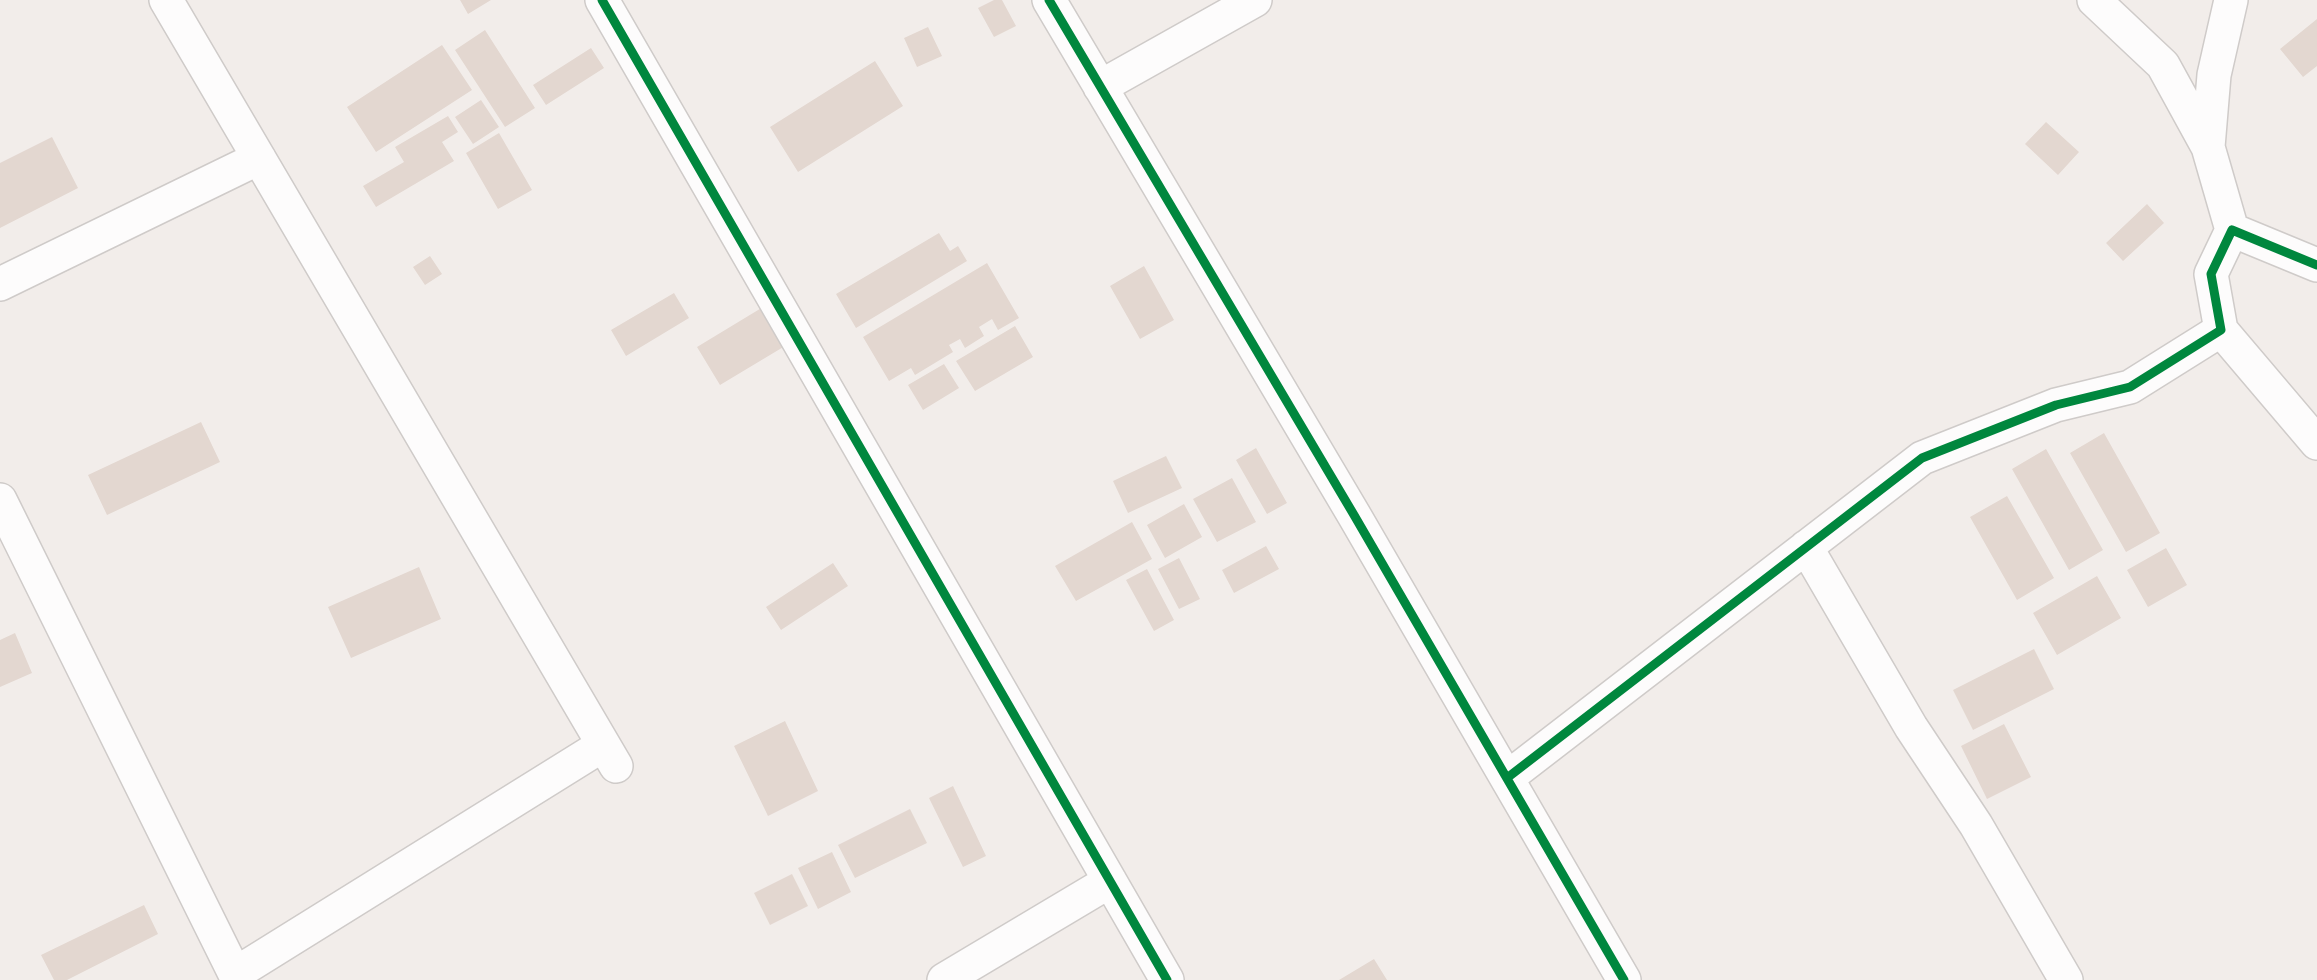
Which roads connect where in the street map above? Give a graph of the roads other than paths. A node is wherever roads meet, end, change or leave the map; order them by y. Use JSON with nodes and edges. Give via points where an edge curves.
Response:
{"nodes":[{"id":1,"x":166,"y":0,"type":"edge"},
{"id":2,"x":602,"y":0,"type":"edge"},
{"id":3,"x":1049,"y":0,"type":"edge"},
{"id":4,"x":1255,"y":0,"type":"edge"},
{"id":5,"x":2094,"y":0,"type":"edge"},
{"id":6,"x":2231,"y":0,"type":"edge"},
{"id":7,"x":1100,"y":87,"type":"junction"},
{"id":8,"x":2208,"y":147,"type":"junction"},
{"id":9,"x":259,"y":158,"type":"junction"},
{"id":10,"x":2232,"y":230,"type":"junction"},
{"id":11,"x":2317,"y":265,"type":"edge"},
{"id":12,"x":0,"y":284,"type":"edge"},
{"id":13,"x":2221,"y":330,"type":"junction"},
{"id":14,"x":2317,"y":443,"type":"edge"},
{"id":15,"x":0,"y":500,"type":"edge"},
{"id":16,"x":1806,"y":547,"type":"junction"},
{"id":17,"x":1507,"y":778,"type":"junction"},
{"id":18,"x":1110,"y":881,"type":"junction"},
{"id":19,"x":236,"y":977,"type":"edge"},
{"id":20,"x":944,"y":980,"type":"edge"},
{"id":21,"x":1167,"y":980,"type":"edge"},
{"id":22,"x":1624,"y":980,"type":"edge"},
{"id":23,"x":2066,"y":980,"type":"edge"}],
"edges":[{"from":1,"to":9,"type":"street"},
{"from":2,"to":18,"type":"street"},
{"from":3,"to":7,"type":"street"},
{"from":4,"to":7,"type":"street"},
{"from":5,"to":8,"type":"street","via":[[2163,65]]},
{"from":6,"to":8,"type":"street","via":[[2214,75]]},
{"from":7,"to":17,"type":"street"},
{"from":8,"to":10,"type":"street"},
{"from":9,"to":12,"type":"street"},
{"from":9,"to":19,"type":"street","via":[[609,755]]},
{"from":10,"to":11,"type":"street"},
{"from":10,"to":13,"type":"street","via":[[2211,274]]},
{"from":13,"to":14,"type":"street"},
{"from":13,"to":16,"type":"street","via":[[2130,387],[2056,405],[1922,458]]},
{"from":15,"to":19,"type":"street"},
{"from":16,"to":17,"type":"street"},
{"from":16,"to":23,"type":"street"},
{"from":17,"to":22,"type":"street"},
{"from":18,"to":20,"type":"street"},
{"from":18,"to":21,"type":"street"}]}
